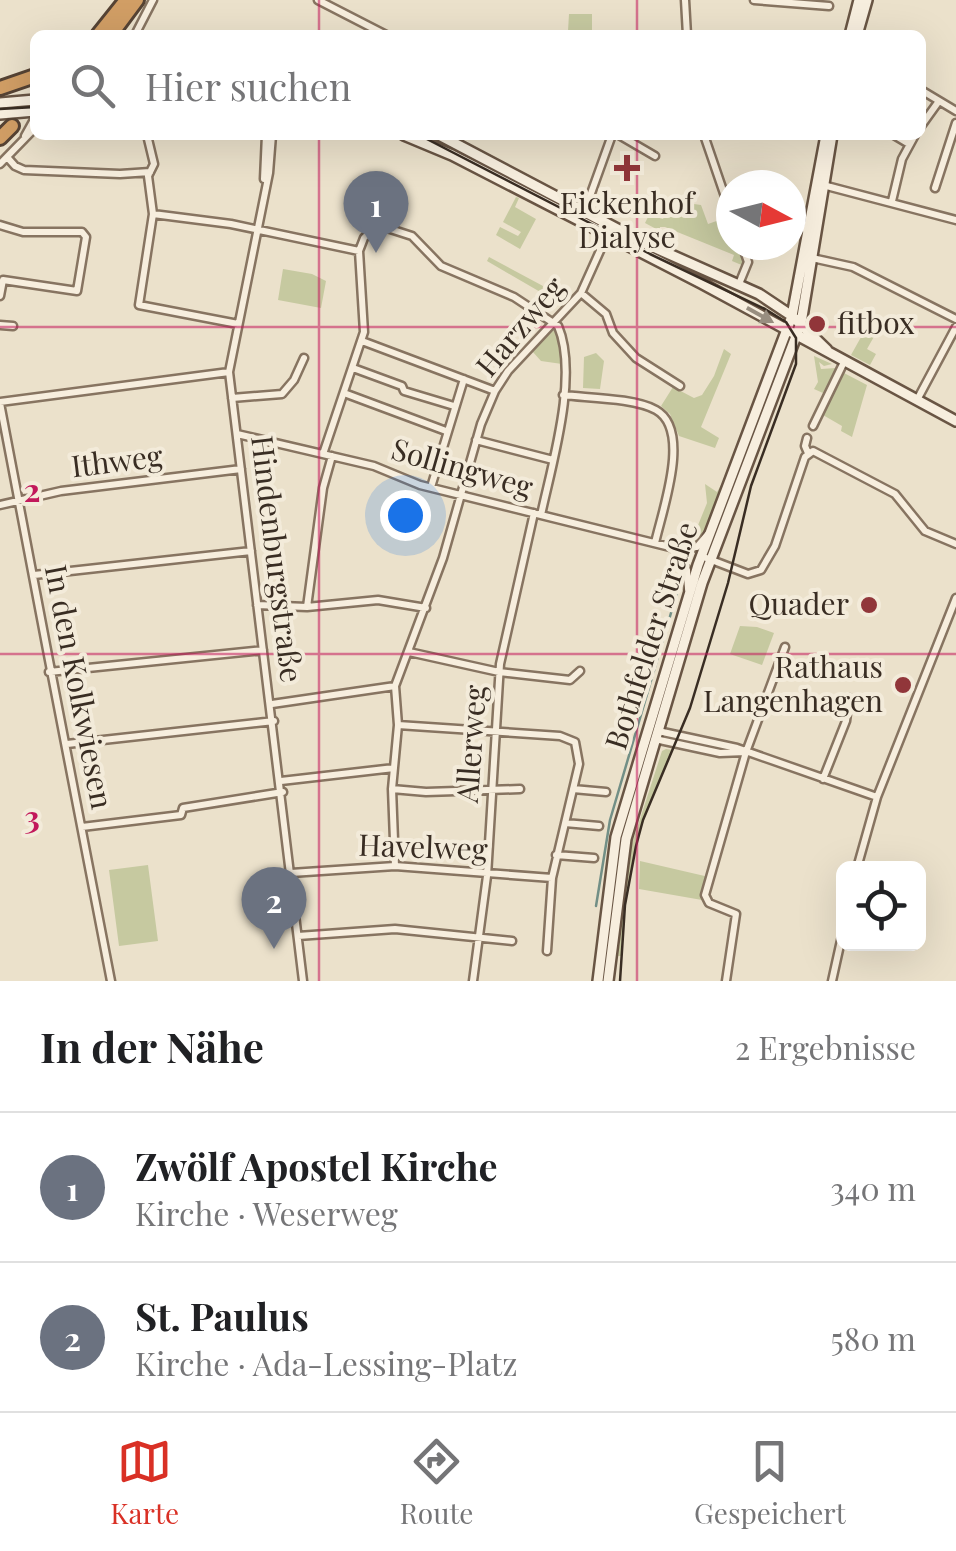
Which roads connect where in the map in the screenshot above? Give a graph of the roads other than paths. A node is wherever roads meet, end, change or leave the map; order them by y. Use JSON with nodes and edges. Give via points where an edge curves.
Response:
{"nodes":[{"id":1,"x":126,"y":0,"type":"edge"},
{"id":2,"x":137,"y":0,"type":"edge"},
{"id":3,"x":154,"y":0,"type":"edge"},
{"id":4,"x":318,"y":0,"type":"edge"},
{"id":5,"x":685,"y":0,"type":"edge"},
{"id":6,"x":754,"y":0,"type":"edge"},
{"id":7,"x":859,"y":0,"type":"edge"},
{"id":8,"x":867,"y":0,"type":"edge"},
{"id":9,"x":781,"y":1,"type":"edge"},
{"id":10,"x":828,"y":6,"type":"dead end"},
{"id":11,"x":104,"y":30,"type":"edge"},
{"id":12,"x":105,"y":30,"type":"edge"},
{"id":13,"x":138,"y":30,"type":"edge"},
{"id":14,"x":376,"y":30,"type":"edge"},
{"id":15,"x":686,"y":30,"type":"edge"},
{"id":16,"x":854,"y":30,"type":"edge"},
{"id":17,"x":855,"y":30,"type":"edge"},
{"id":18,"x":0,"y":79,"type":"edge"},
{"id":19,"x":28,"y":84,"type":"edge"},
{"id":20,"x":0,"y":88,"type":"edge"},
{"id":21,"x":926,"y":93,"type":"edge"},
{"id":22,"x":0,"y":100,"type":"edge"},
{"id":23,"x":30,"y":100,"type":"edge"},
{"id":24,"x":939,"y":101,"type":"junction"},
{"id":25,"x":956,"y":112,"type":"edge"},
{"id":26,"x":0,"y":114,"type":"edge"},
{"id":27,"x":926,"y":119,"type":"edge"},
{"id":28,"x":956,"y":123,"type":"edge"},
{"id":29,"x":30,"y":126,"type":"edge"},
{"id":30,"x":8,"y":127,"type":"edge"},
{"id":31,"x":26,"y":134,"type":"junction"},
{"id":32,"x":30,"y":134,"type":"edge"},
{"id":33,"x":149,"y":140,"type":"edge"},
{"id":34,"x":269,"y":140,"type":"edge"},
{"id":35,"x":416,"y":140,"type":"edge"},
{"id":36,"x":448,"y":140,"type":"edge"},
{"id":37,"x":613,"y":140,"type":"edge"},
{"id":38,"x":625,"y":140,"type":"edge"},
{"id":39,"x":706,"y":140,"type":"edge"},
{"id":40,"x":827,"y":140,"type":"edge"},
{"id":41,"x":828,"y":140,"type":"edge"},
{"id":42,"x":902,"y":140,"type":"edge"},
{"id":43,"x":912,"y":140,"type":"edge"},
{"id":44,"x":909,"y":144,"type":"junction"},
{"id":45,"x":19,"y":146,"type":"junction"},
{"id":46,"x":655,"y":156,"type":"dead end"},
{"id":47,"x":7,"y":157,"type":"junction"},
{"id":48,"x":0,"y":164,"type":"edge"},
{"id":49,"x":716,"y":170,"type":"edge"},
{"id":50,"x":150,"y":172,"type":"junction"},
{"id":51,"x":382,"y":183,"type":"dead end"},
{"id":52,"x":823,"y":185,"type":"junction"},
{"id":53,"x":935,"y":188,"type":"dead end"},
{"id":54,"x":892,"y":201,"type":"junction"},
{"id":55,"x":806,"y":204,"type":"edge"},
{"id":56,"x":585,"y":210,"type":"junction"},
{"id":57,"x":153,"y":214,"type":"junction"},
{"id":58,"x":956,"y":220,"type":"edge"},
{"id":59,"x":0,"y":225,"type":"edge"},
{"id":60,"x":612,"y":225,"type":"junction"},
{"id":61,"x":374,"y":228,"type":"junction"},
{"id":62,"x":257,"y":229,"type":"junction"},
{"id":63,"x":606,"y":236,"type":"junction"},
{"id":64,"x":359,"y":250,"type":"junction"},
{"id":65,"x":812,"y":258,"type":"junction"},
{"id":66,"x":747,"y":260,"type":"edge"},
{"id":67,"x":798,"y":260,"type":"edge"},
{"id":68,"x":739,"y":284,"type":"junction"},
{"id":69,"x":581,"y":293,"type":"junction"},
{"id":70,"x":0,"y":296,"type":"edge"},
{"id":71,"x":796,"y":319,"type":"junction"},
{"id":72,"x":956,"y":319,"type":"edge"},
{"id":73,"x":553,"y":322,"type":"junction"},
{"id":74,"x":238,"y":324,"type":"junction"},
{"id":75,"x":0,"y":326,"type":"edge"},
{"id":76,"x":13,"y":326,"type":"dead end"},
{"id":77,"x":956,"y":327,"type":"edge"},
{"id":78,"x":792,"y":333,"type":"junction"},
{"id":79,"x":362,"y":341,"type":"junction"},
{"id":80,"x":832,"y":356,"type":"junction"},
{"id":81,"x":304,"y":358,"type":"dead end"},
{"id":82,"x":844,"y":362,"type":"junction"},
{"id":83,"x":353,"y":368,"type":"junction"},
{"id":84,"x":229,"y":372,"type":"junction"},
{"id":85,"x":464,"y":379,"type":"junction"},
{"id":86,"x":680,"y":386,"type":"dead end"},
{"id":87,"x":495,"y":391,"type":"junction"},
{"id":88,"x":344,"y":393,"type":"junction"},
{"id":89,"x":563,"y":395,"type":"junction"},
{"id":90,"x":232,"y":398,"type":"junction"},
{"id":91,"x":917,"y":400,"type":"junction"},
{"id":92,"x":0,"y":402,"type":"edge"},
{"id":93,"x":454,"y":406,"type":"junction"},
{"id":94,"x":956,"y":421,"type":"edge"},
{"id":95,"x":813,"y":426,"type":"dead end"},
{"id":96,"x":446,"y":432,"type":"junction"},
{"id":97,"x":237,"y":434,"type":"junction"},
{"id":98,"x":807,"y":438,"type":"dead end"},
{"id":99,"x":476,"y":440,"type":"junction"},
{"id":100,"x":808,"y":453,"type":"junction"},
{"id":101,"x":328,"y":455,"type":"junction"},
{"id":102,"x":553,"y":460,"type":"junction"},
{"id":103,"x":242,"y":468,"type":"junction"},
{"id":104,"x":430,"y":487,"type":"junction"},
{"id":105,"x":461,"y":495,"type":"junction"},
{"id":106,"x":19,"y":500,"type":"junction"},
{"id":107,"x":0,"y":504,"type":"edge"},
{"id":108,"x":538,"y":514,"type":"junction"},
{"id":109,"x":709,"y":533,"type":"junction"},
{"id":110,"x":655,"y":543,"type":"junction"},
{"id":111,"x":956,"y":544,"type":"edge"},
{"id":112,"x":674,"y":548,"type":"junction"},
{"id":113,"x":250,"y":551,"type":"junction"},
{"id":114,"x":706,"y":558,"type":"junction"},
{"id":115,"x":34,"y":575,"type":"junction"},
{"id":116,"x":688,"y":595,"type":"junction"},
{"id":117,"x":956,"y":598,"type":"edge"},
{"id":118,"x":257,"y":605,"type":"junction"},
{"id":119,"x":307,"y":607,"type":"junction"},
{"id":120,"x":426,"y":608,"type":"junction"},
{"id":121,"x":785,"y":647,"type":"dead end"},
{"id":122,"x":264,"y":650,"type":"junction"},
{"id":123,"x":409,"y":652,"type":"junction"},
{"id":124,"x":580,"y":671,"type":"dead end"},
{"id":125,"x":50,"y":672,"type":"junction"},
{"id":126,"x":500,"y":672,"type":"junction"},
{"id":127,"x":395,"y":686,"type":"junction"},
{"id":128,"x":849,"y":698,"type":"dead end"},
{"id":129,"x":272,"y":704,"type":"junction"},
{"id":130,"x":274,"y":721,"type":"junction"},
{"id":131,"x":398,"y":725,"type":"junction"},
{"id":132,"x":494,"y":732,"type":"junction"},
{"id":133,"x":653,"y":733,"type":"junction"},
{"id":134,"x":695,"y":740,"type":"junction"},
{"id":135,"x":66,"y":744,"type":"junction"},
{"id":136,"x":699,"y":749,"type":"junction"},
{"id":137,"x":746,"y":752,"type":"junction"},
{"id":138,"x":394,"y":768,"type":"junction"},
{"id":139,"x":822,"y":778,"type":"junction"},
{"id":140,"x":281,"y":781,"type":"junction"},
{"id":141,"x":392,"y":789,"type":"junction"},
{"id":142,"x":490,"y":789,"type":"junction"},
{"id":143,"x":520,"y":790,"type":"dead end"},
{"id":144,"x":572,"y":790,"type":"junction"},
{"id":145,"x":282,"y":792,"type":"junction"},
{"id":146,"x":606,"y":792,"type":"dead end"},
{"id":147,"x":877,"y":798,"type":"junction"},
{"id":148,"x":564,"y":823,"type":"junction"},
{"id":149,"x":598,"y":826,"type":"dead end"},
{"id":150,"x":82,"y":827,"type":"junction"},
{"id":151,"x":556,"y":855,"type":"junction"},
{"id":152,"x":594,"y":858,"type":"dead end"},
{"id":153,"x":859,"y":861,"type":"edge"},
{"id":154,"x":394,"y":866,"type":"junction"},
{"id":155,"x":291,"y":873,"type":"junction"},
{"id":156,"x":487,"y":873,"type":"junction"},
{"id":157,"x":552,"y":878,"type":"junction"},
{"id":158,"x":298,"y":936,"type":"junction"},
{"id":159,"x":479,"y":936,"type":"junction"},
{"id":160,"x":512,"y":940,"type":"dead end"},
{"id":161,"x":547,"y":950,"type":"dead end"},
{"id":162,"x":839,"y":951,"type":"edge"},
{"id":163,"x":111,"y":981,"type":"edge"},
{"id":164,"x":304,"y":981,"type":"edge"},
{"id":165,"x":473,"y":981,"type":"edge"},
{"id":166,"x":598,"y":981,"type":"edge"},
{"id":167,"x":608,"y":981,"type":"edge"},
{"id":168,"x":726,"y":981,"type":"edge"},
{"id":169,"x":832,"y":981,"type":"edge"}],
"edges":[{"from":1,"to":11,"type":"highway"},
{"from":2,"to":12,"type":"highway"},
{"from":3,"to":13,"type":"street"},
{"from":4,"to":14,"type":"street"},
{"from":5,"to":15,"type":"street"},
{"from":6,"to":9,"type":"street"},
{"from":7,"to":16,"type":"main road"},
{"from":8,"to":17,"type":"main road"},
{"from":9,"to":10,"type":"street"},
{"from":18,"to":19,"type":"highway"},
{"from":19,"to":20,"type":"highway"},
{"from":19,"to":22,"type":"highway"},
{"from":21,"to":24,"type":"street"},
{"from":22,"to":23,"type":"main road"},
{"from":24,"to":25,"type":"street"},
{"from":24,"to":27,"type":"street"},
{"from":26,"to":30,"type":"main road"},
{"from":28,"to":53,"type":"street"},
{"from":29,"to":31,"type":"street"},
{"from":30,"to":31,"type":"street","via":[[27,123]]},
{"from":31,"to":45,"type":"street"},
{"from":32,"to":45,"type":"street"},
{"from":33,"to":50,"type":"street"},
{"from":34,"to":62,"type":"street","name":"Hindenburgstraße"},
{"from":35,"to":63,"type":"main road"},
{"from":36,"to":56,"type":"main road"},
{"from":37,"to":56,"type":"street"},
{"from":38,"to":46,"type":"street"},
{"from":39,"to":49,"type":"street"},
{"from":40,"to":55,"type":"main road"},
{"from":41,"to":52,"type":"main road"},
{"from":42,"to":44,"type":"street"},
{"from":43,"to":44,"type":"street"},
{"from":44,"to":54,"type":"street"},
{"from":45,"to":47,"type":"street"},
{"from":47,"to":48,"type":"street"},
{"from":47,"to":50,"type":"street","via":[[24,170]]},
{"from":50,"to":57,"type":"street"},
{"from":51,"to":61,"type":"street"},
{"from":52,"to":54,"type":"street"},
{"from":52,"to":65,"type":"main road"},
{"from":54,"to":58,"type":"street"},
{"from":56,"to":60,"type":"main road"},
{"from":57,"to":62,"type":"street"},
{"from":57,"to":74,"type":"street","via":[[139,306]]},
{"from":59,"to":70,"type":"street","via":[[86,237],[76,291],[3,280]]},
{"from":60,"to":63,"type":"street","name":"Harzweg"},
{"from":60,"to":68,"type":"main road"},
{"from":61,"to":64,"type":"street"},
{"from":61,"to":73,"type":"street","via":[[412,236],[441,266]]},
{"from":62,"to":64,"type":"street"},
{"from":62,"to":74,"type":"street","name":"Hindenburgstraße"},
{"from":63,"to":69,"type":"street","name":"Harzweg"},
{"from":63,"to":78,"type":"main road","one_way":true},
{"from":64,"to":79,"type":"street"},
{"from":65,"to":71,"type":"main road"},
{"from":65,"to":72,"type":"street","via":[[853,267]]},
{"from":66,"to":68,"type":"street"},
{"from":67,"to":71,"type":"main road"},
{"from":68,"to":71,"type":"main road"},
{"from":69,"to":73,"type":"street","name":"Harzweg"},
{"from":69,"to":86,"type":"street","via":[[606,314],[636,358]]},
{"from":71,"to":78,"type":"main road","name":"Bothfelder Straße"},
{"from":71,"to":80,"type":"main road"},
{"from":73,"to":87,"type":"street","name":"Harzweg"},
{"from":73,"to":89,"type":"street","name":"Allerweg","via":[[561,332]]},
{"from":74,"to":84,"type":"street","name":"Hindenburgstraße"},
{"from":75,"to":76,"type":"street"},
{"from":77,"to":91,"type":"street"},
{"from":78,"to":80,"type":"main road"},
{"from":78,"to":109,"type":"main road","name":"Bothfelder Straße"},
{"from":78,"to":114,"type":"main road","name":"Bothfelder Straße"},
{"from":79,"to":83,"type":"street"},
{"from":79,"to":85,"type":"street"},
{"from":80,"to":82,"type":"main road"},
{"from":81,"to":90,"type":"street","via":[[282,394]]},
{"from":82,"to":91,"type":"main road"},
{"from":82,"to":95,"type":"street"},
{"from":83,"to":88,"type":"street"},
{"from":83,"to":93,"type":"street"},
{"from":84,"to":90,"type":"street","name":"Hindenburgstraße"},
{"from":84,"to":92,"type":"street"},
{"from":85,"to":87,"type":"street"},
{"from":85,"to":93,"type":"street"},
{"from":87,"to":99,"type":"street","name":"Harzweg"},
{"from":88,"to":96,"type":"street"},
{"from":88,"to":101,"type":"street"},
{"from":89,"to":102,"type":"street","name":"Allerweg"},
{"from":89,"to":110,"type":"street","via":[[646,406],[669,422],[674,453]]},
{"from":90,"to":97,"type":"street","name":"Hindenburgstraße"},
{"from":91,"to":94,"type":"main road"},
{"from":92,"to":106,"type":"street","name":"In den Kolkwiesen"},
{"from":93,"to":96,"type":"street"},
{"from":96,"to":104,"type":"street"},
{"from":97,"to":101,"type":"street","name":"Sollingweg"},
{"from":97,"to":103,"type":"street","name":"Hindenburgstraße"},
{"from":98,"to":100,"type":"street"},
{"from":99,"to":102,"type":"street"},
{"from":99,"to":105,"type":"street","name":"Harzweg"},
{"from":100,"to":111,"type":"street","via":[[895,494],[926,532]]},
{"from":100,"to":114,"type":"street","via":[[762,570],[748,574]]},
{"from":101,"to":104,"type":"street","name":"Sollingweg"},
{"from":101,"to":119,"type":"street"},
{"from":102,"to":108,"type":"street","name":"Allerweg"},
{"from":103,"to":106,"type":"street","name":"Ithweg"},
{"from":103,"to":113,"type":"street","name":"Hindenburgstraße"},
{"from":104,"to":105,"type":"street","name":"Sollingweg"},
{"from":105,"to":108,"type":"street","name":"Sollingweg"},
{"from":105,"to":120,"type":"street","name":"Harzweg"},
{"from":106,"to":107,"type":"street","name":"Ithweg"},
{"from":106,"to":115,"type":"street","name":"In den Kolkwiesen"},
{"from":108,"to":110,"type":"street","name":"Sollingweg"},
{"from":108,"to":126,"type":"street","name":"Allerweg"},
{"from":109,"to":112,"type":"street","via":[[697,546]]},
{"from":109,"to":114,"type":"main road","name":"Bothfelder Straße"},
{"from":110,"to":112,"type":"street","name":"Sollingweg"},
{"from":112,"to":116,"type":"street","via":[[687,570]]},
{"from":113,"to":115,"type":"street"},
{"from":113,"to":118,"type":"street","name":"Hindenburgstraße"},
{"from":114,"to":116,"type":"main road","name":"Bothfelder Straße"},
{"from":114,"to":133,"type":"main road","name":"Bothfelder Straße"},
{"from":115,"to":125,"type":"street","name":"In den Kolkwiesen"},
{"from":116,"to":133,"type":"main road","name":"Bothfelder Straße"},
{"from":117,"to":147,"type":"street"},
{"from":118,"to":119,"type":"street"},
{"from":118,"to":122,"type":"street","name":"Hindenburgstraße"},
{"from":119,"to":120,"type":"street","via":[[378,600]]},
{"from":120,"to":123,"type":"street","name":"Harzweg"},
{"from":121,"to":137,"type":"street"},
{"from":122,"to":125,"type":"street"},
{"from":122,"to":129,"type":"street","name":"Hindenburgstraße"},
{"from":123,"to":126,"type":"street"},
{"from":123,"to":127,"type":"street","name":"Harzweg"},
{"from":124,"to":126,"type":"street","via":[[570,680]]},
{"from":125,"to":135,"type":"street","name":"In den Kolkwiesen"},
{"from":126,"to":132,"type":"street","name":"Allerweg"},
{"from":127,"to":129,"type":"street"},
{"from":127,"to":131,"type":"street","name":"Harzweg"},
{"from":128,"to":139,"type":"street"},
{"from":129,"to":130,"type":"street","name":"Hindenburgstraße"},
{"from":130,"to":135,"type":"street"},
{"from":130,"to":140,"type":"street","name":"Hindenburgstraße"},
{"from":131,"to":132,"type":"street"},
{"from":131,"to":138,"type":"street","name":"Harzweg"},
{"from":132,"to":142,"type":"street","name":"Allerweg"},
{"from":132,"to":144,"type":"street","via":[[574,742],[579,756]]},
{"from":133,"to":134,"type":"street"},
{"from":133,"to":136,"type":"street"},
{"from":133,"to":166,"type":"main road","name":"Bothfelder Straße","via":[[612,854]]},
{"from":133,"to":167,"type":"main road","name":"Bothfelder Straße","via":[[626,839]]},
{"from":134,"to":136,"type":"street"},
{"from":134,"to":137,"type":"street"},
{"from":135,"to":150,"type":"street","name":"In den Kolkwiesen"},
{"from":136,"to":137,"type":"street"},
{"from":137,"to":139,"type":"street"},
{"from":137,"to":168,"type":"street","via":[[705,896],[736,914]]},
{"from":138,"to":140,"type":"street"},
{"from":138,"to":141,"type":"street","name":"Harzweg"},
{"from":139,"to":147,"type":"street"},
{"from":140,"to":145,"type":"street","name":"Hindenburgstraße"},
{"from":141,"to":142,"type":"street"},
{"from":141,"to":154,"type":"street","name":"Harzweg"},
{"from":142,"to":143,"type":"street"},
{"from":142,"to":156,"type":"street","name":"Allerweg"},
{"from":144,"to":146,"type":"street"},
{"from":144,"to":148,"type":"street"},
{"from":145,"to":150,"type":"street","via":[[183,808],[181,815]]},
{"from":145,"to":155,"type":"street","name":"Hindenburgstraße"},
{"from":147,"to":153,"type":"street"},
{"from":148,"to":149,"type":"street"},
{"from":148,"to":151,"type":"street"},
{"from":150,"to":163,"type":"street","name":"In den Kolkwiesen"},
{"from":151,"to":152,"type":"street"},
{"from":151,"to":157,"type":"street"},
{"from":154,"to":155,"type":"street","name":"Havelweg"},
{"from":154,"to":156,"type":"street","name":"Havelweg"},
{"from":155,"to":158,"type":"street","name":"Hindenburgstraße"},
{"from":156,"to":157,"type":"street","name":"Havelweg"},
{"from":156,"to":159,"type":"street","name":"Allerweg"},
{"from":157,"to":161,"type":"street"},
{"from":158,"to":159,"type":"street","via":[[394,929]]},
{"from":158,"to":164,"type":"street","name":"Hindenburgstraße"},
{"from":159,"to":160,"type":"street"},
{"from":159,"to":165,"type":"street","name":"Allerweg"},
{"from":162,"to":169,"type":"street"}]}
